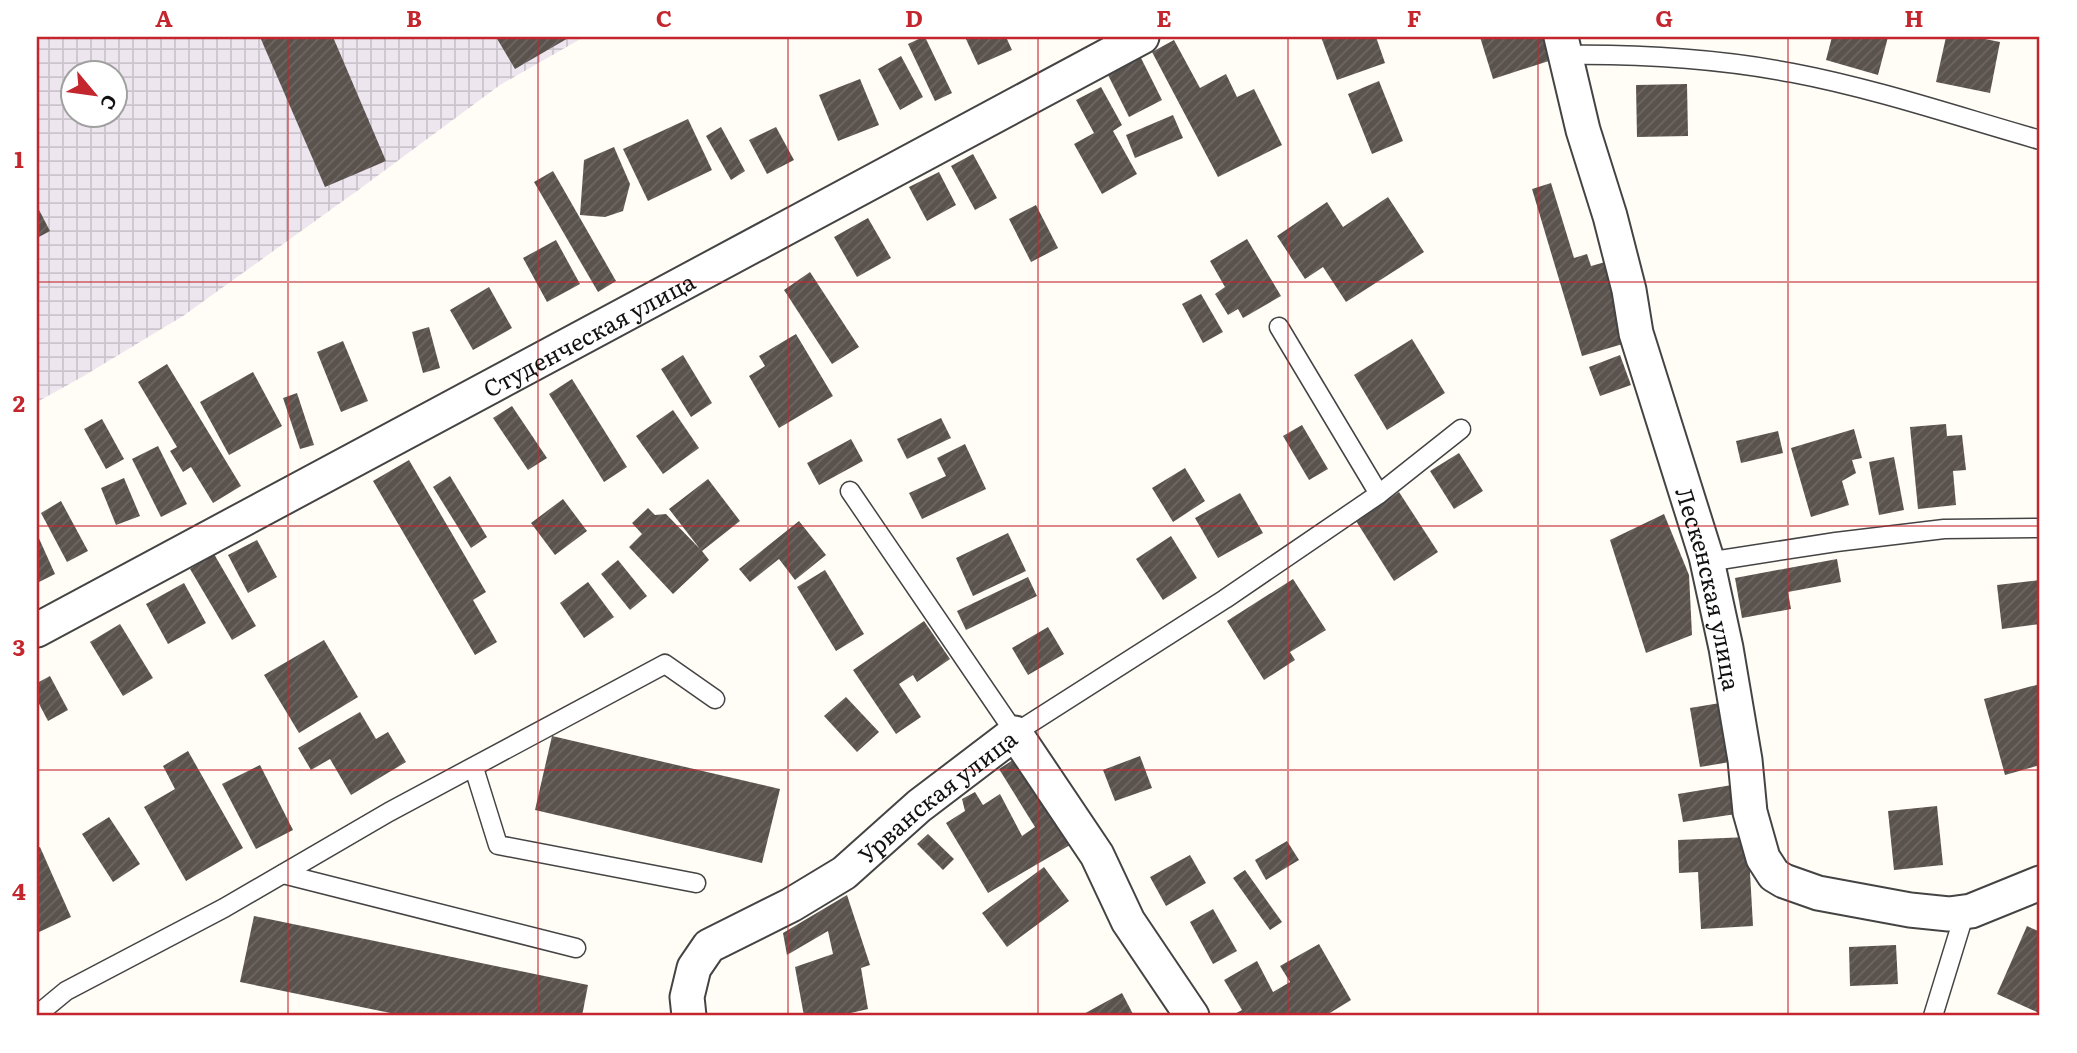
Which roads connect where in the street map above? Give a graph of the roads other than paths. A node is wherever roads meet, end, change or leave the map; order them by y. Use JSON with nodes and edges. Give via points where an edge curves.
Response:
{"nodes":[{"id":1,"x":1142,"y":37,"type":"edge"},
{"id":2,"x":1563,"y":46,"type":"edge"},
{"id":3,"x":2040,"y":140,"type":"edge"},
{"id":4,"x":1279,"y":327,"type":"dead end"},
{"id":5,"x":1461,"y":429,"type":"dead end"},
{"id":6,"x":850,"y":491,"type":"dead end"},
{"id":7,"x":1379,"y":494,"type":"junction"},
{"id":8,"x":2040,"y":528,"type":"edge"},
{"id":9,"x":1707,"y":562,"type":"junction"},
{"id":10,"x":37,"y":630,"type":"edge"},
{"id":11,"x":715,"y":699,"type":"dead end"},
{"id":12,"x":1015,"y":733,"type":"junction"},
{"id":13,"x":474,"y":768,"type":"junction"},
{"id":14,"x":283,"y":874,"type":"junction"},
{"id":15,"x":696,"y":883,"type":"dead end"},
{"id":16,"x":2040,"y":883,"type":"edge"},
{"id":17,"x":1965,"y":912,"type":"junction"},
{"id":18,"x":576,"y":948,"type":"dead end"},
{"id":19,"x":37,"y":1015,"type":"edge"},
{"id":20,"x":688,"y":1016,"type":"edge"},
{"id":21,"x":1192,"y":1016,"type":"edge"},
{"id":22,"x":1933,"y":1016,"type":"edge"}],
"edges":[{"from":1,"to":10,"type":"street","name":"Студенческая улица"},
{"from":2,"to":3,"type":"lane","via":[[1793,73]]},
{"from":2,"to":9,"type":"street","name":"Лескенская улица","via":[[1614,228],[1636,332]]},
{"from":4,"to":7,"type":"lane"},
{"from":5,"to":7,"type":"lane"},
{"from":6,"to":12,"type":"lane"},
{"from":7,"to":12,"type":"lane"},
{"from":8,"to":9,"type":"lane","via":[[1944,529]]},
{"from":9,"to":17,"type":"street","name":"Лескенская улица","via":[[1726,648],[1750,813],[1763,858],[1774,875],[1818,893],[1910,910]]},
{"from":11,"to":13,"type":"lane","via":[[666,664]]},
{"from":12,"to":20,"type":"street","name":"Урванская улица","via":[[919,806],[844,873],[709,946],[694,968]]},
{"from":12,"to":21,"type":"street","name":"Урванская улица","via":[[1097,855],[1128,921]]},
{"from":13,"to":14,"type":"lane"},
{"from":13,"to":15,"type":"lane","via":[[498,845]]},
{"from":14,"to":18,"type":"lane"},
{"from":14,"to":19,"type":"lane","via":[[66,991]]},
{"from":16,"to":17,"type":"street","name":"Лескенская улица"},
{"from":17,"to":22,"type":"lane"}]}
